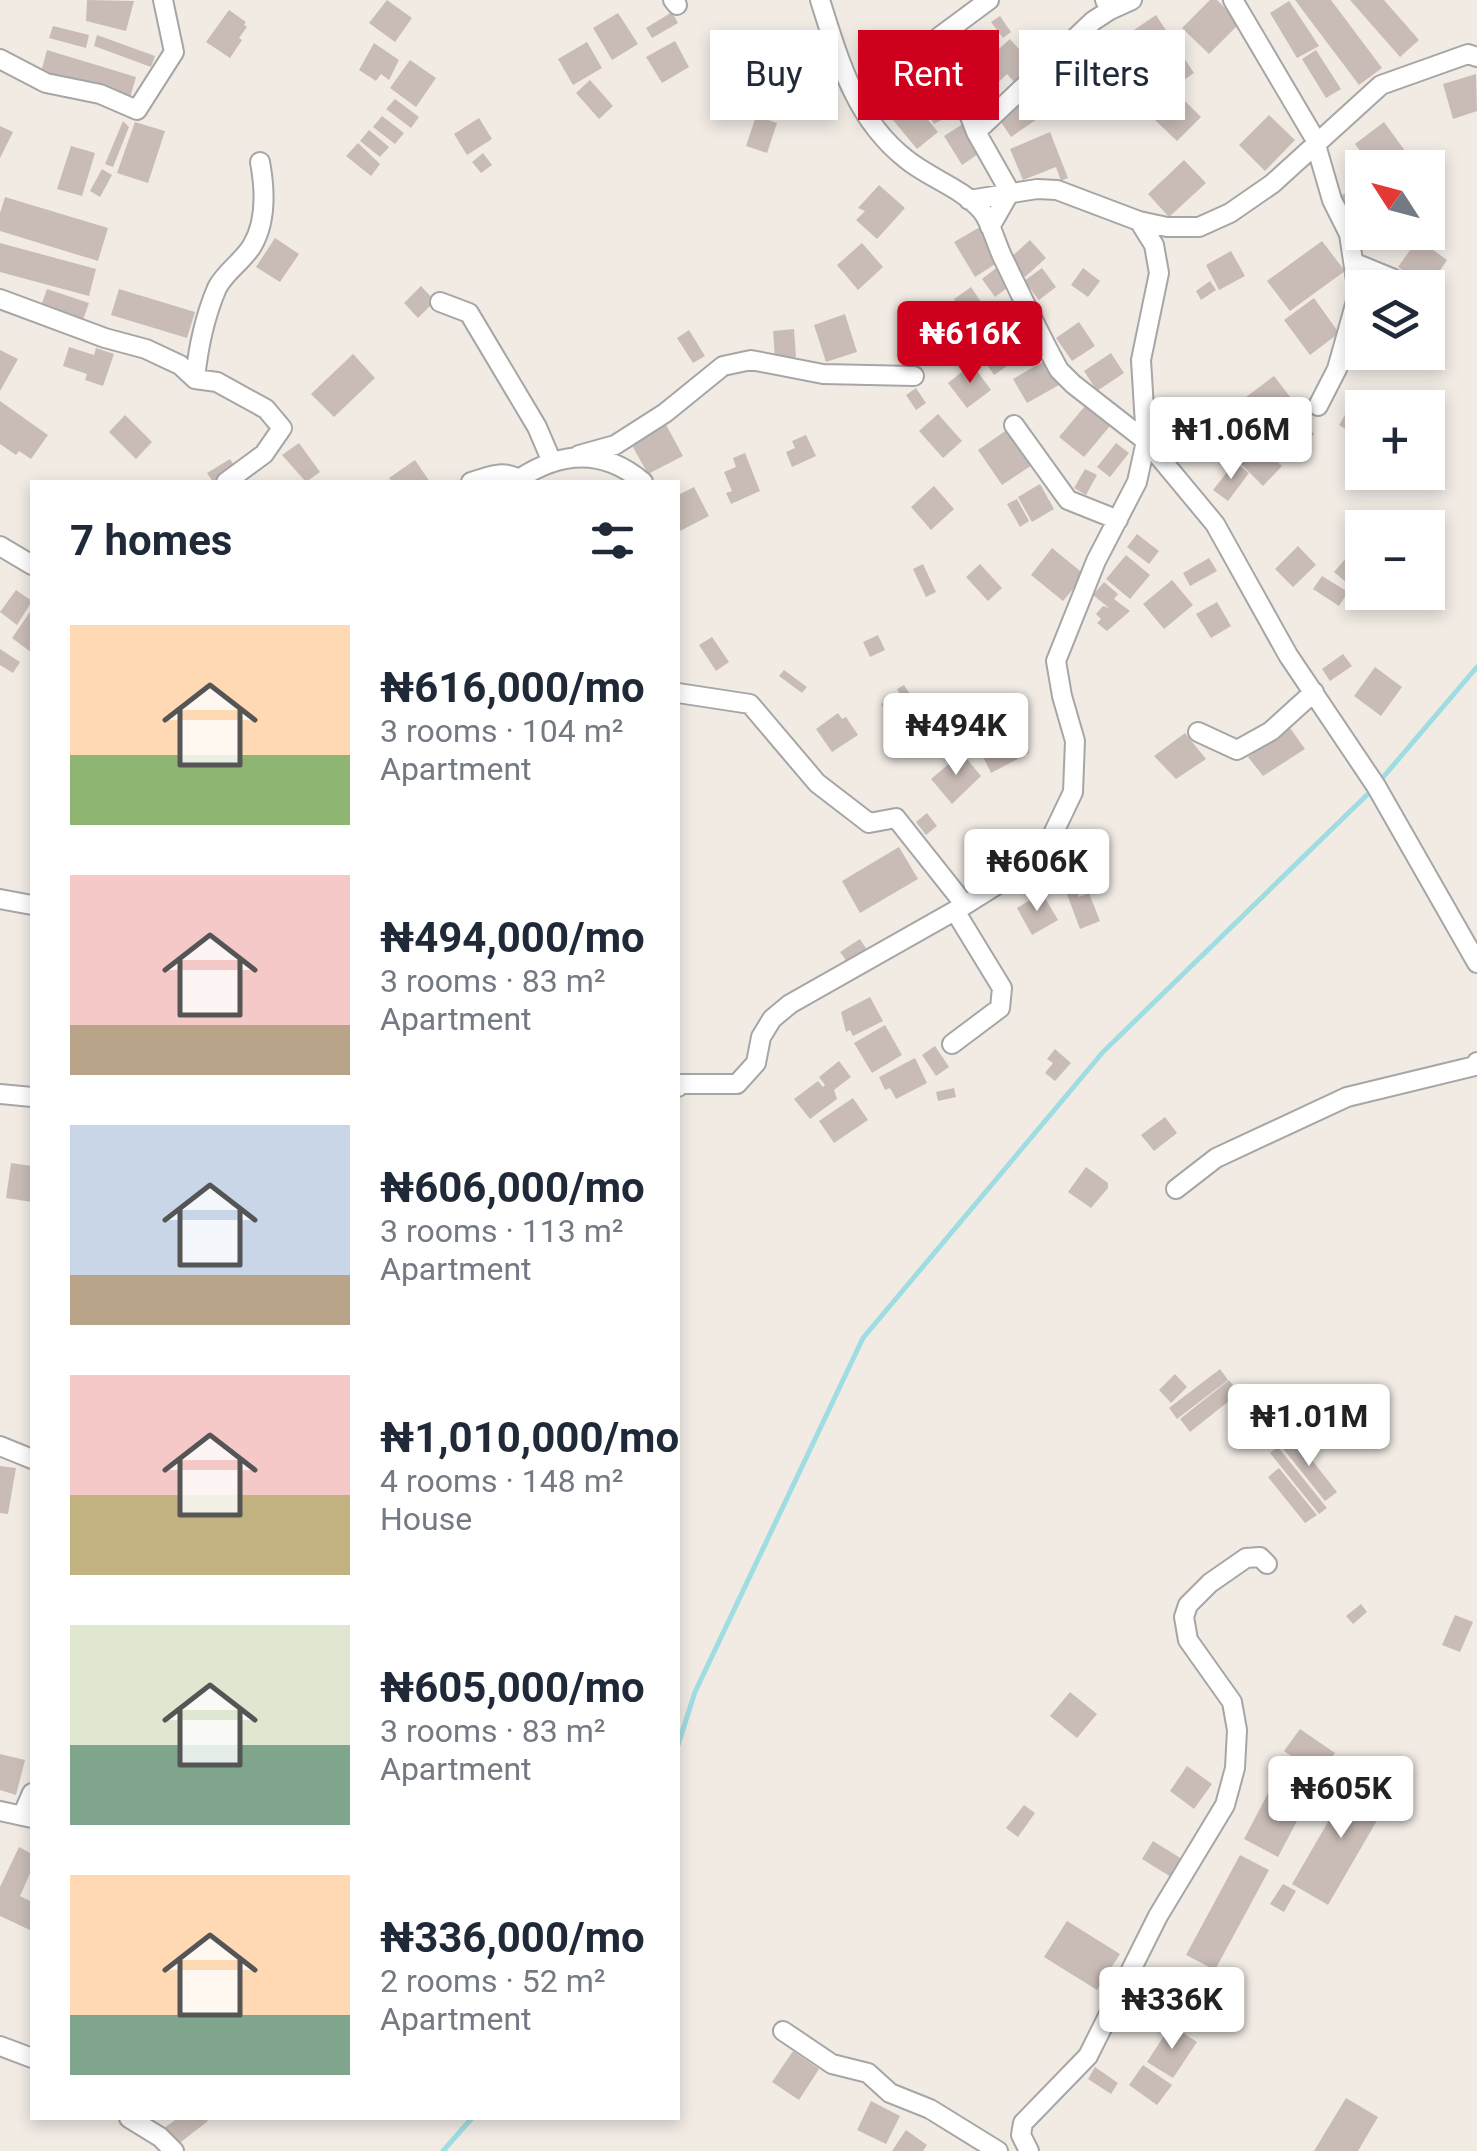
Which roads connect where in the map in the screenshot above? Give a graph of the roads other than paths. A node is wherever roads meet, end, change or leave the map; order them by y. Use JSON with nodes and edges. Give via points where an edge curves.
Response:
{"nodes":[{"id":1,"x":163,"y":0,"type":"edge"},
{"id":2,"x":820,"y":0,"type":"edge"},
{"id":3,"x":990,"y":0,"type":"edge"},
{"id":4,"x":1132,"y":0,"type":"edge"},
{"id":5,"x":1233,"y":0,"type":"edge"},
{"id":6,"x":1108,"y":5,"type":"edge"},
{"id":7,"x":1477,"y":57,"type":"edge"},
{"id":8,"x":0,"y":60,"type":"edge"},
{"id":9,"x":976,"y":132,"type":"junction"},
{"id":10,"x":1317,"y":144,"type":"junction"},
{"id":11,"x":260,"y":162,"type":"dead end"},
{"id":12,"x":1010,"y":192,"type":"junction"},
{"id":13,"x":969,"y":200,"type":"junction"},
{"id":14,"x":1139,"y":221,"type":"junction"},
{"id":15,"x":990,"y":227,"type":"junction"},
{"id":16,"x":1355,"y":263,"type":"junction"},
{"id":17,"x":1372,"y":270,"type":"edge"},
{"id":18,"x":0,"y":299,"type":"edge"},
{"id":19,"x":440,"y":302,"type":"dead end"},
{"id":20,"x":914,"y":376,"type":"dead end"},
{"id":21,"x":195,"y":379,"type":"junction"},
{"id":22,"x":1318,"y":406,"type":"dead end"},
{"id":23,"x":1014,"y":425,"type":"dead end"},
{"id":24,"x":1146,"y":442,"type":"junction"},
{"id":25,"x":579,"y":455,"type":"junction"},
{"id":26,"x":552,"y":462,"type":"junction"},
{"id":27,"x":229,"y":480,"type":"edge"},
{"id":28,"x":477,"y":480,"type":"edge"},
{"id":29,"x":520,"y":480,"type":"edge"},
{"id":30,"x":522,"y":480,"type":"edge"},
{"id":31,"x":640,"y":480,"type":"edge"},
{"id":32,"x":1118,"y":520,"type":"junction"},
{"id":33,"x":0,"y":546,"type":"edge"},
{"id":34,"x":30,"y":564,"type":"edge"},
{"id":35,"x":1314,"y":692,"type":"junction"},
{"id":36,"x":680,"y":693,"type":"edge"},
{"id":37,"x":1198,"y":732,"type":"dead end"},
{"id":38,"x":0,"y":899,"type":"edge"},
{"id":39,"x":30,"y":905,"type":"edge"},
{"id":40,"x":960,"y":908,"type":"junction"},
{"id":41,"x":1477,"y":962,"type":"edge"},
{"id":42,"x":952,"y":1044,"type":"dead end"},
{"id":43,"x":1477,"y":1062,"type":"edge"},
{"id":44,"x":680,"y":1084,"type":"edge"},
{"id":45,"x":0,"y":1094,"type":"edge"},
{"id":46,"x":30,"y":1097,"type":"edge"},
{"id":47,"x":1176,"y":1189,"type":"dead end"},
{"id":48,"x":0,"y":1446,"type":"edge"},
{"id":49,"x":30,"y":1458,"type":"edge"},
{"id":50,"x":1267,"y":1564,"type":"dead end"},
{"id":51,"x":0,"y":1811,"type":"edge"},
{"id":52,"x":28,"y":1817,"type":"edge"},
{"id":53,"x":783,"y":2031,"type":"dead end"},
{"id":54,"x":0,"y":2046,"type":"edge"},
{"id":55,"x":30,"y":2057,"type":"edge"},
{"id":56,"x":132,"y":2120,"type":"edge"},
{"id":57,"x":1024,"y":2150,"type":"edge"},
{"id":58,"x":174,"y":2151,"type":"edge"},
{"id":59,"x":998,"y":2151,"type":"edge"}],
"edges":[{"from":1,"to":8,"type":"street","via":[[174,52],[136,110],[100,94],[46,84]]},
{"from":2,"to":13,"type":"street","via":[[858,106],[881,138]]},
{"from":3,"to":9,"type":"street","via":[[939,37]]},
{"from":4,"to":6,"type":"street"},
{"from":5,"to":10,"type":"street"},
{"from":6,"to":9,"type":"street"},
{"from":7,"to":10,"type":"street","via":[[1468,54],[1382,85]]},
{"from":9,"to":12,"type":"street"},
{"from":10,"to":14,"type":"street","via":[[1258,194],[1199,228]]},
{"from":10,"to":16,"type":"street"},
{"from":11,"to":21,"type":"street","via":[[266,191],[260,224],[252,246],[218,285]]},
{"from":12,"to":13,"type":"street"},
{"from":12,"to":14,"type":"street","via":[[1057,190]]},
{"from":12,"to":15,"type":"street"},
{"from":13,"to":15,"type":"street"},
{"from":14,"to":24,"type":"street","via":[[1154,245],[1158,273],[1140,360]]},
{"from":15,"to":24,"type":"street","via":[[1059,370]]},
{"from":16,"to":17,"type":"street"},
{"from":16,"to":22,"type":"street","via":[[1358,294],[1349,334]]},
{"from":18,"to":21,"type":"street","via":[[146,349]]},
{"from":19,"to":26,"type":"street","via":[[469,314]]},
{"from":20,"to":25,"type":"street","via":[[823,374],[752,360],[723,366],[616,445]]},
{"from":21,"to":27,"type":"street","via":[[217,382],[266,409],[282,428],[264,454]]},
{"from":23,"to":32,"type":"street","via":[[1068,500]]},
{"from":24,"to":32,"type":"street","via":[[1137,482]]},
{"from":24,"to":35,"type":"street","via":[[1214,524]]},
{"from":25,"to":26,"type":"street"},
{"from":25,"to":31,"type":"street","via":[[611,462]]},
{"from":26,"to":30,"type":"street"},
{"from":28,"to":29,"type":"street","via":[[501,473]]},
{"from":32,"to":40,"type":"street","via":[[1056,661],[1075,741],[1073,792],[1030,864]]},
{"from":33,"to":34,"type":"street"},
{"from":35,"to":37,"type":"street","via":[[1272,731],[1237,750]]},
{"from":35,"to":41,"type":"street"},
{"from":36,"to":40,"type":"street","via":[[750,704],[817,783],[868,823],[896,818]]},
{"from":38,"to":39,"type":"street"},
{"from":40,"to":42,"type":"street","via":[[1002,988],[1000,1008]]},
{"from":40,"to":44,"type":"street","via":[[790,1004],[772,1019],[756,1063],[737,1084]]},
{"from":43,"to":47,"type":"street","via":[[1347,1097],[1216,1158]]},
{"from":45,"to":46,"type":"street"},
{"from":48,"to":49,"type":"street"},
{"from":50,"to":57,"type":"street","via":[[1246,1558],[1188,1606],[1188,1640],[1232,1702],[1235,1768],[1225,1805],[1158,1916],[1088,2056],[1022,2123]]},
{"from":51,"to":52,"type":"street"},
{"from":53,"to":59,"type":"street"},
{"from":54,"to":55,"type":"street"},
{"from":56,"to":58,"type":"street"}]}
